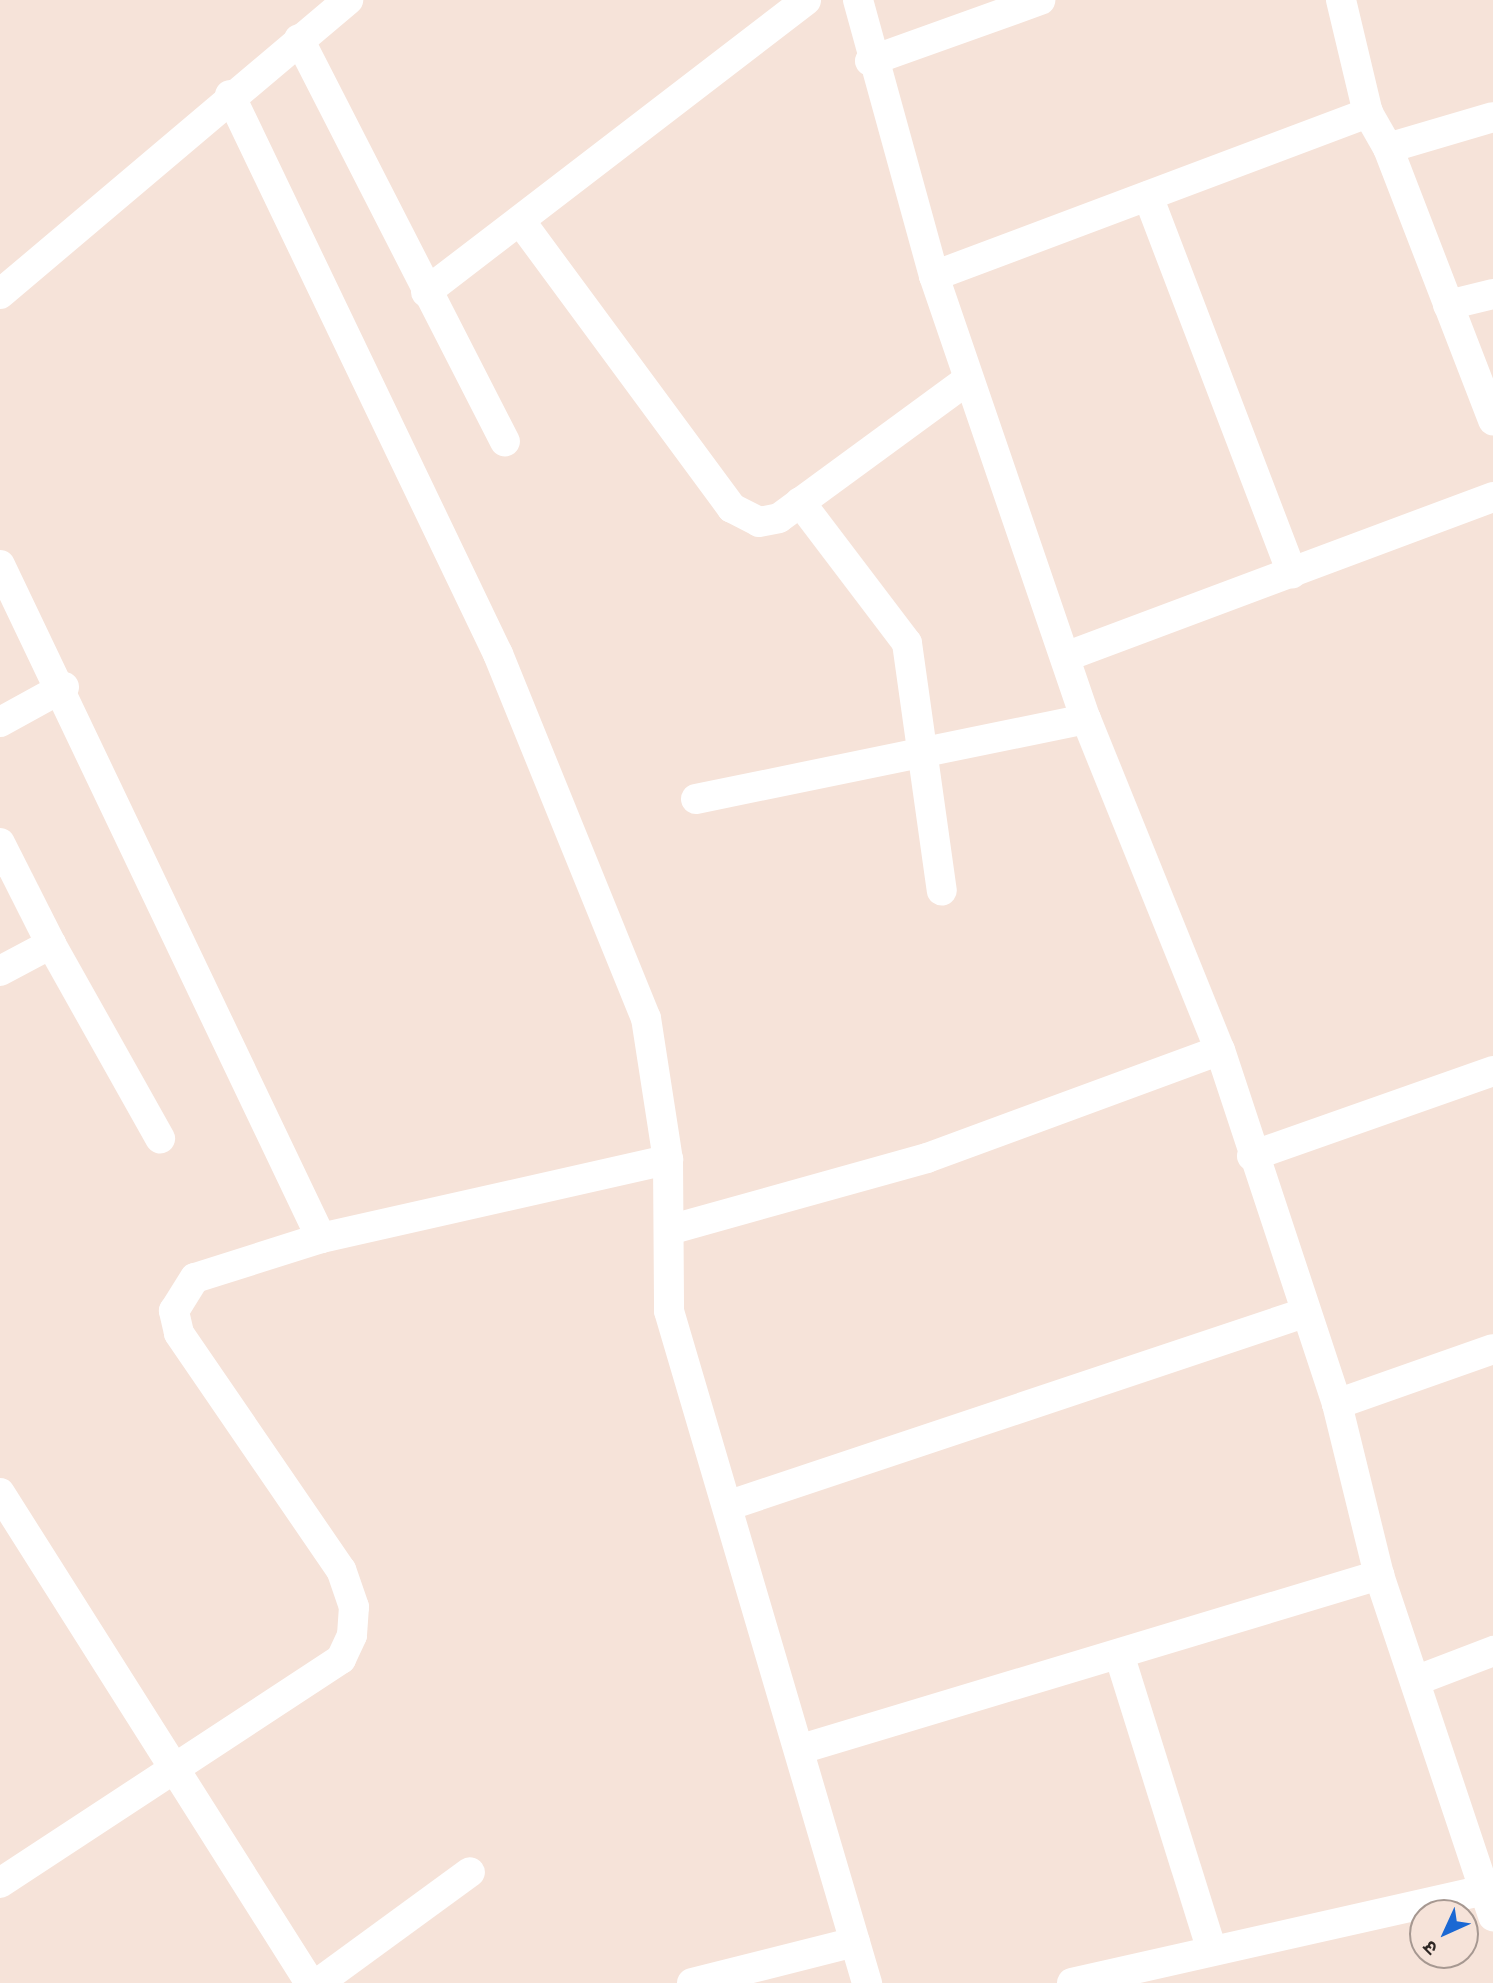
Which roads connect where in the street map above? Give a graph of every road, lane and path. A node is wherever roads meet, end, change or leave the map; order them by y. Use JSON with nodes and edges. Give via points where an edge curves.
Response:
{"nodes":[{"id":1,"x":348,"y":0,"type":"edge"},
{"id":2,"x":806,"y":0,"type":"edge"},
{"id":3,"x":858,"y":0,"type":"edge"},
{"id":4,"x":1040,"y":0,"type":"edge"},
{"id":5,"x":1341,"y":0,"type":"edge"},
{"id":6,"x":299,"y":39,"type":"junction"},
{"id":7,"x":870,"y":61,"type":"junction"},
{"id":8,"x":230,"y":95,"type":"junction"},
{"id":9,"x":1368,"y":113,"type":"junction"},
{"id":10,"x":1493,"y":117,"type":"edge"},
{"id":11,"x":1388,"y":148,"type":"junction"},
{"id":12,"x":1148,"y":196,"type":"junction"},
{"id":13,"x":521,"y":222,"type":"junction"},
{"id":14,"x":934,"y":276,"type":"junction"},
{"id":15,"x":426,"y":292,"type":"junction"},
{"id":16,"x":1493,"y":293,"type":"edge"},
{"id":17,"x":0,"y":294,"type":"edge"},
{"id":18,"x":1448,"y":305,"type":"junction"},
{"id":19,"x":969,"y":379,"type":"junction"},
{"id":20,"x":1493,"y":420,"type":"edge"},
{"id":21,"x":505,"y":441,"type":"dead end"},
{"id":22,"x":1493,"y":497,"type":"edge"},
{"id":23,"x":800,"y":502,"type":"junction"},
{"id":24,"x":0,"y":565,"type":"edge"},
{"id":25,"x":1292,"y":573,"type":"junction"},
{"id":26,"x":1065,"y":657,"type":"junction"},
{"id":27,"x":64,"y":687,"type":"junction"},
{"id":28,"x":1086,"y":719,"type":"junction"},
{"id":29,"x":0,"y":722,"type":"edge"},
{"id":30,"x":925,"y":752,"type":"junction"},
{"id":31,"x":696,"y":799,"type":"dead end"},
{"id":32,"x":0,"y":843,"type":"edge"},
{"id":33,"x":942,"y":891,"type":"dead end"},
{"id":34,"x":51,"y":944,"type":"junction"},
{"id":35,"x":0,"y":971,"type":"edge"},
{"id":36,"x":1220,"y":1050,"type":"junction"},
{"id":37,"x":1493,"y":1071,"type":"edge"},
{"id":38,"x":160,"y":1138,"type":"dead end"},
{"id":39,"x":1251,"y":1156,"type":"junction"},
{"id":40,"x":668,"y":1160,"type":"junction"},
{"id":41,"x":669,"y":1230,"type":"junction"},
{"id":42,"x":321,"y":1238,"type":"junction"},
{"id":43,"x":1304,"y":1313,"type":"junction"},
{"id":44,"x":1493,"y":1349,"type":"edge"},
{"id":45,"x":1337,"y":1404,"type":"junction"},
{"id":46,"x":0,"y":1493,"type":"edge"},
{"id":47,"x":730,"y":1505,"type":"junction"},
{"id":48,"x":1379,"y":1575,"type":"junction"},
{"id":49,"x":1493,"y":1651,"type":"edge"},
{"id":50,"x":1119,"y":1654,"type":"junction"},
{"id":51,"x":1415,"y":1681,"type":"junction"},
{"id":52,"x":801,"y":1749,"type":"junction"},
{"id":53,"x":180,"y":1769,"type":"junction"},
{"id":54,"x":1462,"y":1820,"type":"junction"},
{"id":55,"x":1493,"y":1841,"type":"edge"},
{"id":56,"x":470,"y":1872,"type":"dead end"},
{"id":57,"x":0,"y":1883,"type":"edge"},
{"id":58,"x":1489,"y":1903,"type":"edge"},
{"id":59,"x":855,"y":1942,"type":"junction"},
{"id":60,"x":1212,"y":1951,"type":"junction"},
{"id":61,"x":310,"y":1983,"type":"edge"},
{"id":62,"x":318,"y":1983,"type":"edge"},
{"id":63,"x":692,"y":1983,"type":"edge"},
{"id":64,"x":867,"y":1983,"type":"edge"},
{"id":65,"x":1072,"y":1983,"type":"edge"}],
"edges":[{"from":1,"to":6,"type":"street"},
{"from":2,"to":13,"type":"street"},
{"from":3,"to":7,"type":"street"},
{"from":4,"to":7,"type":"street"},
{"from":5,"to":9,"type":"street"},
{"from":6,"to":8,"type":"street"},
{"from":6,"to":15,"type":"street"},
{"from":7,"to":14,"type":"street"},
{"from":8,"to":17,"type":"street"},
{"from":8,"to":40,"type":"street","via":[[498,654],[603,899],[646,1018]]},
{"from":9,"to":11,"type":"street"},
{"from":9,"to":12,"type":"street"},
{"from":10,"to":11,"type":"street"},
{"from":11,"to":18,"type":"street"},
{"from":12,"to":14,"type":"street"},
{"from":12,"to":25,"type":"street"},
{"from":13,"to":15,"type":"street"},
{"from":13,"to":23,"type":"street","via":[[732,508],[759,522]]},
{"from":14,"to":19,"type":"street"},
{"from":15,"to":21,"type":"street"},
{"from":16,"to":18,"type":"street"},
{"from":18,"to":20,"type":"street"},
{"from":19,"to":23,"type":"street"},
{"from":19,"to":26,"type":"street"},
{"from":22,"to":25,"type":"street"},
{"from":23,"to":30,"type":"street","via":[[907,643]]},
{"from":24,"to":27,"type":"street"},
{"from":25,"to":26,"type":"street"},
{"from":26,"to":28,"type":"street"},
{"from":27,"to":29,"type":"street"},
{"from":27,"to":42,"type":"street"},
{"from":28,"to":30,"type":"street"},
{"from":28,"to":36,"type":"street"},
{"from":30,"to":31,"type":"street"},
{"from":30,"to":33,"type":"street"},
{"from":32,"to":34,"type":"street"},
{"from":34,"to":35,"type":"street"},
{"from":34,"to":38,"type":"street"},
{"from":36,"to":39,"type":"street"},
{"from":36,"to":41,"type":"street","via":[[927,1158]]},
{"from":37,"to":39,"type":"street"},
{"from":39,"to":43,"type":"street"},
{"from":40,"to":41,"type":"street"},
{"from":40,"to":42,"type":"street"},
{"from":41,"to":47,"type":"street","via":[[669,1311]]},
{"from":42,"to":53,"type":"street","via":[[195,1278],[174,1311],[179,1332],[341,1570],[354,1607],[352,1635],[341,1659]]},
{"from":43,"to":45,"type":"street"},
{"from":43,"to":47,"type":"street"},
{"from":44,"to":45,"type":"street"},
{"from":45,"to":48,"type":"street"},
{"from":46,"to":53,"type":"street"},
{"from":47,"to":52,"type":"street"},
{"from":48,"to":50,"type":"street"},
{"from":48,"to":51,"type":"street"},
{"from":49,"to":51,"type":"street"},
{"from":50,"to":52,"type":"street"},
{"from":50,"to":60,"type":"street"},
{"from":51,"to":54,"type":"street"},
{"from":52,"to":59,"type":"street"},
{"from":53,"to":57,"type":"street"},
{"from":53,"to":61,"type":"street"},
{"from":54,"to":55,"type":"street"},
{"from":54,"to":58,"type":"street"},
{"from":56,"to":62,"type":"street"},
{"from":58,"to":60,"type":"street"},
{"from":59,"to":63,"type":"street"},
{"from":59,"to":64,"type":"street"},
{"from":60,"to":65,"type":"street"}]}
